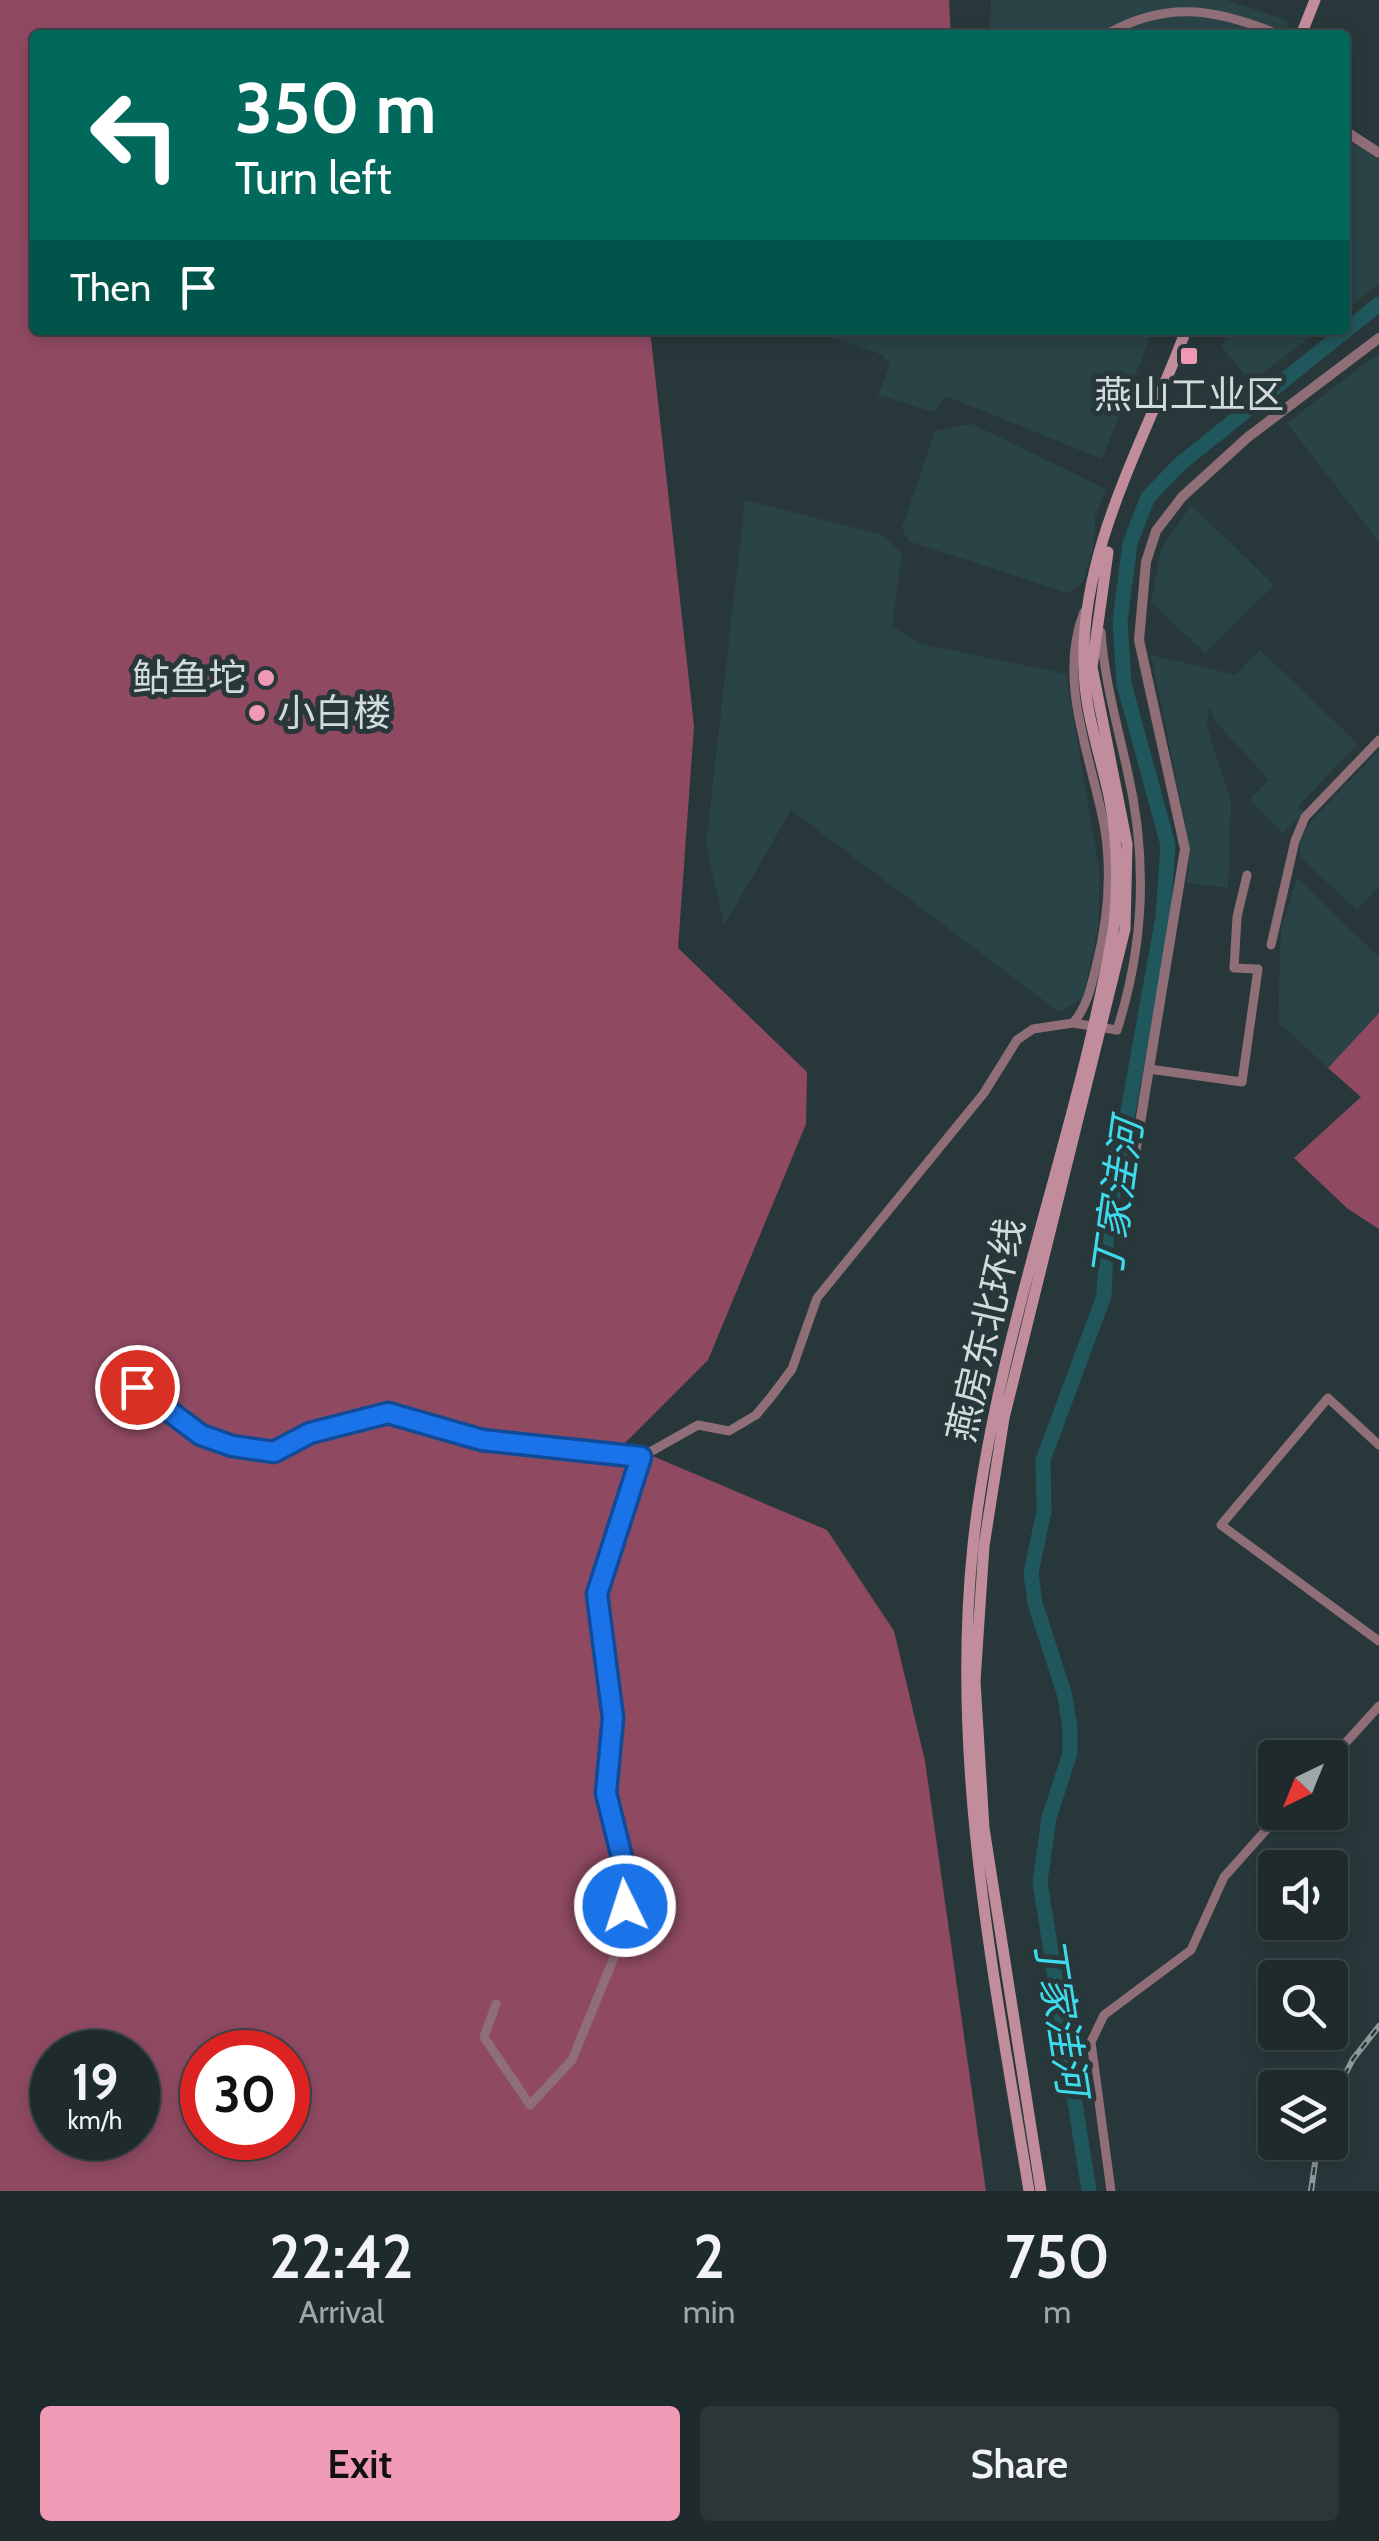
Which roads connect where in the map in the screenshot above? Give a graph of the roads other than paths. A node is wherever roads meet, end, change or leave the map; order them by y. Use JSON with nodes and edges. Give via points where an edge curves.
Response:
{"nodes":[{"id":1,"x":1315,"y":0,"type":"edge"},
{"id":2,"x":1112,"y":30,"type":"edge"},
{"id":3,"x":1268,"y":30,"type":"edge"},
{"id":4,"x":1303,"y":30,"type":"edge"},
{"id":5,"x":1350,"y":135,"type":"edge"},
{"id":6,"x":1379,"y":153,"type":"edge"},
{"id":7,"x":1184,"y":335,"type":"edge"},
{"id":8,"x":1379,"y":338,"type":"edge"},
{"id":9,"x":1096,"y":591,"type":"junction"},
{"id":10,"x":1379,"y":740,"type":"edge"},
{"id":11,"x":1247,"y":876,"type":"dead end"},
{"id":12,"x":1271,"y":945,"type":"dead end"},
{"id":13,"x":1099,"y":1021,"type":"junction"},
{"id":14,"x":1073,"y":1024,"type":"junction"},
{"id":15,"x":1149,"y":1069,"type":"junction"},
{"id":16,"x":1131,"y":1178,"type":"dead end"},
{"id":17,"x":137,"y":1387,"type":"dead end"},
{"id":18,"x":1379,"y":1445,"type":"edge"},
{"id":19,"x":641,"y":1457,"type":"junction"},
{"id":20,"x":1379,"y":1641,"type":"edge"},
{"id":21,"x":1379,"y":1706,"type":"edge"},
{"id":22,"x":1348,"y":1740,"type":"edge"},
{"id":23,"x":1266,"y":1830,"type":"edge"},
{"id":24,"x":496,"y":2004,"type":"dead end"},
{"id":25,"x":1029,"y":2191,"type":"edge"},
{"id":26,"x":1041,"y":2191,"type":"edge"},
{"id":27,"x":1111,"y":2191,"type":"edge"}],
"edges":[{"from":1,"to":4,"type":"main road"},
{"from":2,"to":3,"type":"street","via":[[1131,15],[1183,7],[1220,10]]},
{"from":5,"to":6,"type":"street"},
{"from":7,"to":9,"type":"main road","name":"燕房东北环线","via":[[1106,524]]},
{"from":8,"to":15,"type":"street","via":[[1248,437],[1156,530],[1138,640],[1185,848]]},
{"from":9,"to":13,"type":"main road","name":"燕房东北环线","via":[[1084,638],[1085,692],[1110,801],[1118,878]]},
{"from":9,"to":14,"type":"street","via":[[1080,623],[1074,660],[1108,878],[1099,956]]},
{"from":9,"to":14,"type":"street","via":[[1144,889],[1118,1030]]},
{"from":10,"to":12,"type":"street","via":[[1306,817]]},
{"from":11,"to":15,"type":"street","via":[[1234,968],[1258,969],[1242,1082]]},
{"from":13,"to":25,"type":"main road","name":"燕房东北环线","via":[[994,1414],[968,1604],[964,1680],[974,1835]]},
{"from":13,"to":26,"type":"main road","name":"燕房东北环线","via":[[1004,1418],[977,1633],[984,1828]]},
{"from":14,"to":19,"type":"street","via":[[1034,1029],[1017,1040],[984,1093],[818,1298],[792,1369],[756,1415],[729,1430],[698,1425]]},
{"from":15,"to":16,"type":"street"},
{"from":17,"to":19,"type":"street","via":[[201,1435],[274,1452],[310,1433],[388,1413],[482,1440]]},
{"from":18,"to":20,"type":"street","via":[[1328,1398],[1220,1526]]},
{"from":19,"to":24,"type":"street","via":[[597,1594],[613,1718],[606,1793],[626,1874],[624,1933],[572,2060],[530,2105],[484,2036]]},
{"from":21,"to":22,"type":"street"},
{"from":23,"to":27,"type":"street","via":[[1224,1877],[1191,1950],[1104,2014],[1092,2042]]}]}
